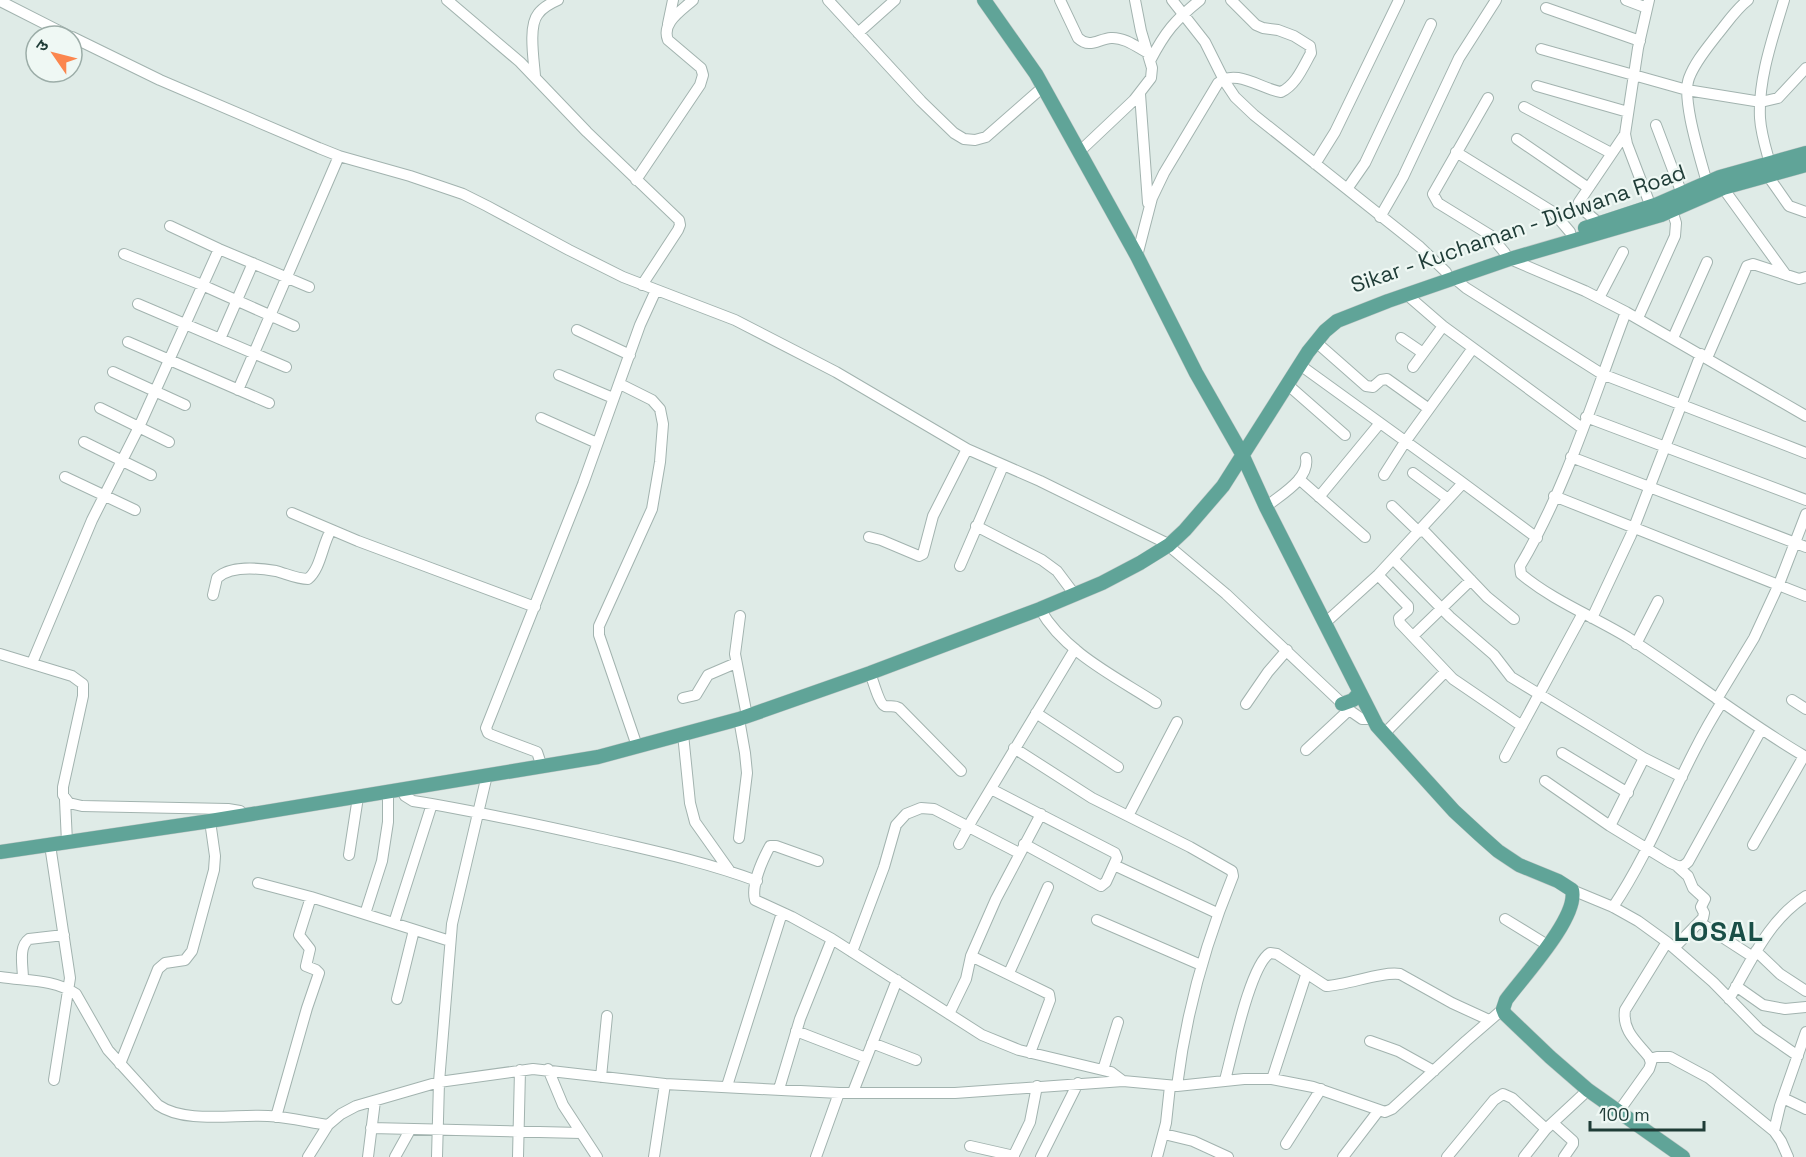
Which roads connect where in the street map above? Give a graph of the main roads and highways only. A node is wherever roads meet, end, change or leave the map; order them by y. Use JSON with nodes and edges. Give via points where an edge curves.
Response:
{"nodes":[{"id":1,"x":984,"y":0,"type":"edge"},
{"id":2,"x":1806,"y":153,"type":"edge"},
{"id":3,"x":1806,"y":165,"type":"edge"},
{"id":4,"x":1769,"y":170,"type":"junction"},
{"id":5,"x":1508,"y":256,"type":"junction"},
{"id":6,"x":1450,"y":275,"type":"junction"},
{"id":7,"x":1242,"y":455,"type":"junction"},
{"id":8,"x":1359,"y":693,"type":"junction"},
{"id":9,"x":1346,"y":707,"type":"road end"},
{"id":10,"x":0,"y":852,"type":"edge"},
{"id":11,"x":1683,"y":1157,"type":"edge"}],
"edges":[{"from":1,"to":7,"type":"main road","via":[[1043,87]]},
{"from":2,"to":4,"type":"main road","name":"Sikar - Kuchaman - Didwana Road"},
{"from":3,"to":4,"type":"main road","name":"Sikar - Kuchaman - Didwana Road"},
{"from":4,"to":5,"type":"main road","name":"Sikar - Kuchaman - Didwana Road","via":[[1661,216]]},
{"from":4,"to":5,"type":"main road","name":"Sikar - Kuchaman - Didwana Road","via":[[1720,177],[1651,207]]},
{"from":5,"to":6,"type":"main road","name":"Sikar - Kuchaman - Didwana Road"},
{"from":6,"to":7,"type":"main road","name":"Sikar - Kuchaman - Didwana Road","via":[[1337,321],[1316,342]]},
{"from":6,"to":7,"type":"main road","name":"Sikar - Kuchaman - Didwana Road","via":[[1355,306],[1320,327],[1280,385]]},
{"from":7,"to":8,"type":"main road"},
{"from":7,"to":10,"type":"main road","via":[[1154,554],[1102,583],[743,718],[598,757]]},
{"from":8,"to":9,"type":"main road"},
{"from":8,"to":11,"type":"main road","via":[[1384,734],[1459,817],[1519,865],[1572,890],[1572,902],[1549,946],[1503,1009],[1588,1090]]}]}
